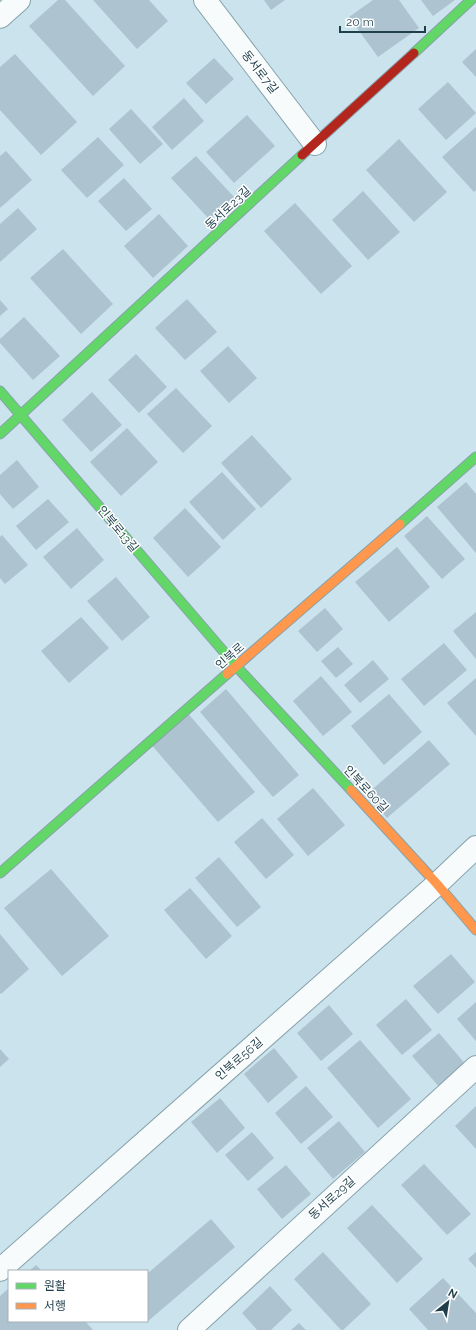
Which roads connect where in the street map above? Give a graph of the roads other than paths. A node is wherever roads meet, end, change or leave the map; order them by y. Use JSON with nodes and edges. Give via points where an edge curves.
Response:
{"nodes":[{"id":1,"x":19,"y":0,"type":"edge"},
{"id":2,"x":205,"y":0,"type":"edge"},
{"id":3,"x":471,"y":0,"type":"edge"},
{"id":4,"x":0,"y":17,"type":"edge"},
{"id":5,"x":316,"y":144,"type":"junction"},
{"id":6,"x":0,"y":391,"type":"edge"},
{"id":7,"x":21,"y":415,"type":"junction"},
{"id":8,"x":0,"y":434,"type":"edge"},
{"id":9,"x":476,"y":457,"type":"edge"},
{"id":10,"x":236,"y":666,"type":"junction"},
{"id":11,"x":476,"y":847,"type":"edge"},
{"id":12,"x":0,"y":873,"type":"edge"},
{"id":13,"x":437,"y":884,"type":"junction"},
{"id":14,"x":476,"y":930,"type":"edge"},
{"id":15,"x":476,"y":1067,"type":"edge"},
{"id":16,"x":0,"y":1270,"type":"edge"},
{"id":17,"x":188,"y":1330,"type":"edge"}],
"edges":[{"from":1,"to":4,"type":"street"},
{"from":2,"to":5,"type":"street","name":"동서로7길"},
{"from":3,"to":5,"type":"street","name":"동서로23길"},
{"from":5,"to":7,"type":"street","name":"동서로23길"},
{"from":6,"to":7,"type":"street","name":"인북로13길"},
{"from":7,"to":8,"type":"street","name":"동서로23길"},
{"from":7,"to":10,"type":"street","name":"인북로13길"},
{"from":9,"to":10,"type":"street","name":"인북로"},
{"from":10,"to":12,"type":"street","name":"인북로"},
{"from":10,"to":13,"type":"street","name":"인북로60길"},
{"from":11,"to":13,"type":"street","name":"인북로56길"},
{"from":13,"to":14,"type":"street","name":"인북로60길"},
{"from":13,"to":16,"type":"street","name":"인북로56길"},
{"from":15,"to":17,"type":"street","name":"동서로29길"}]}
